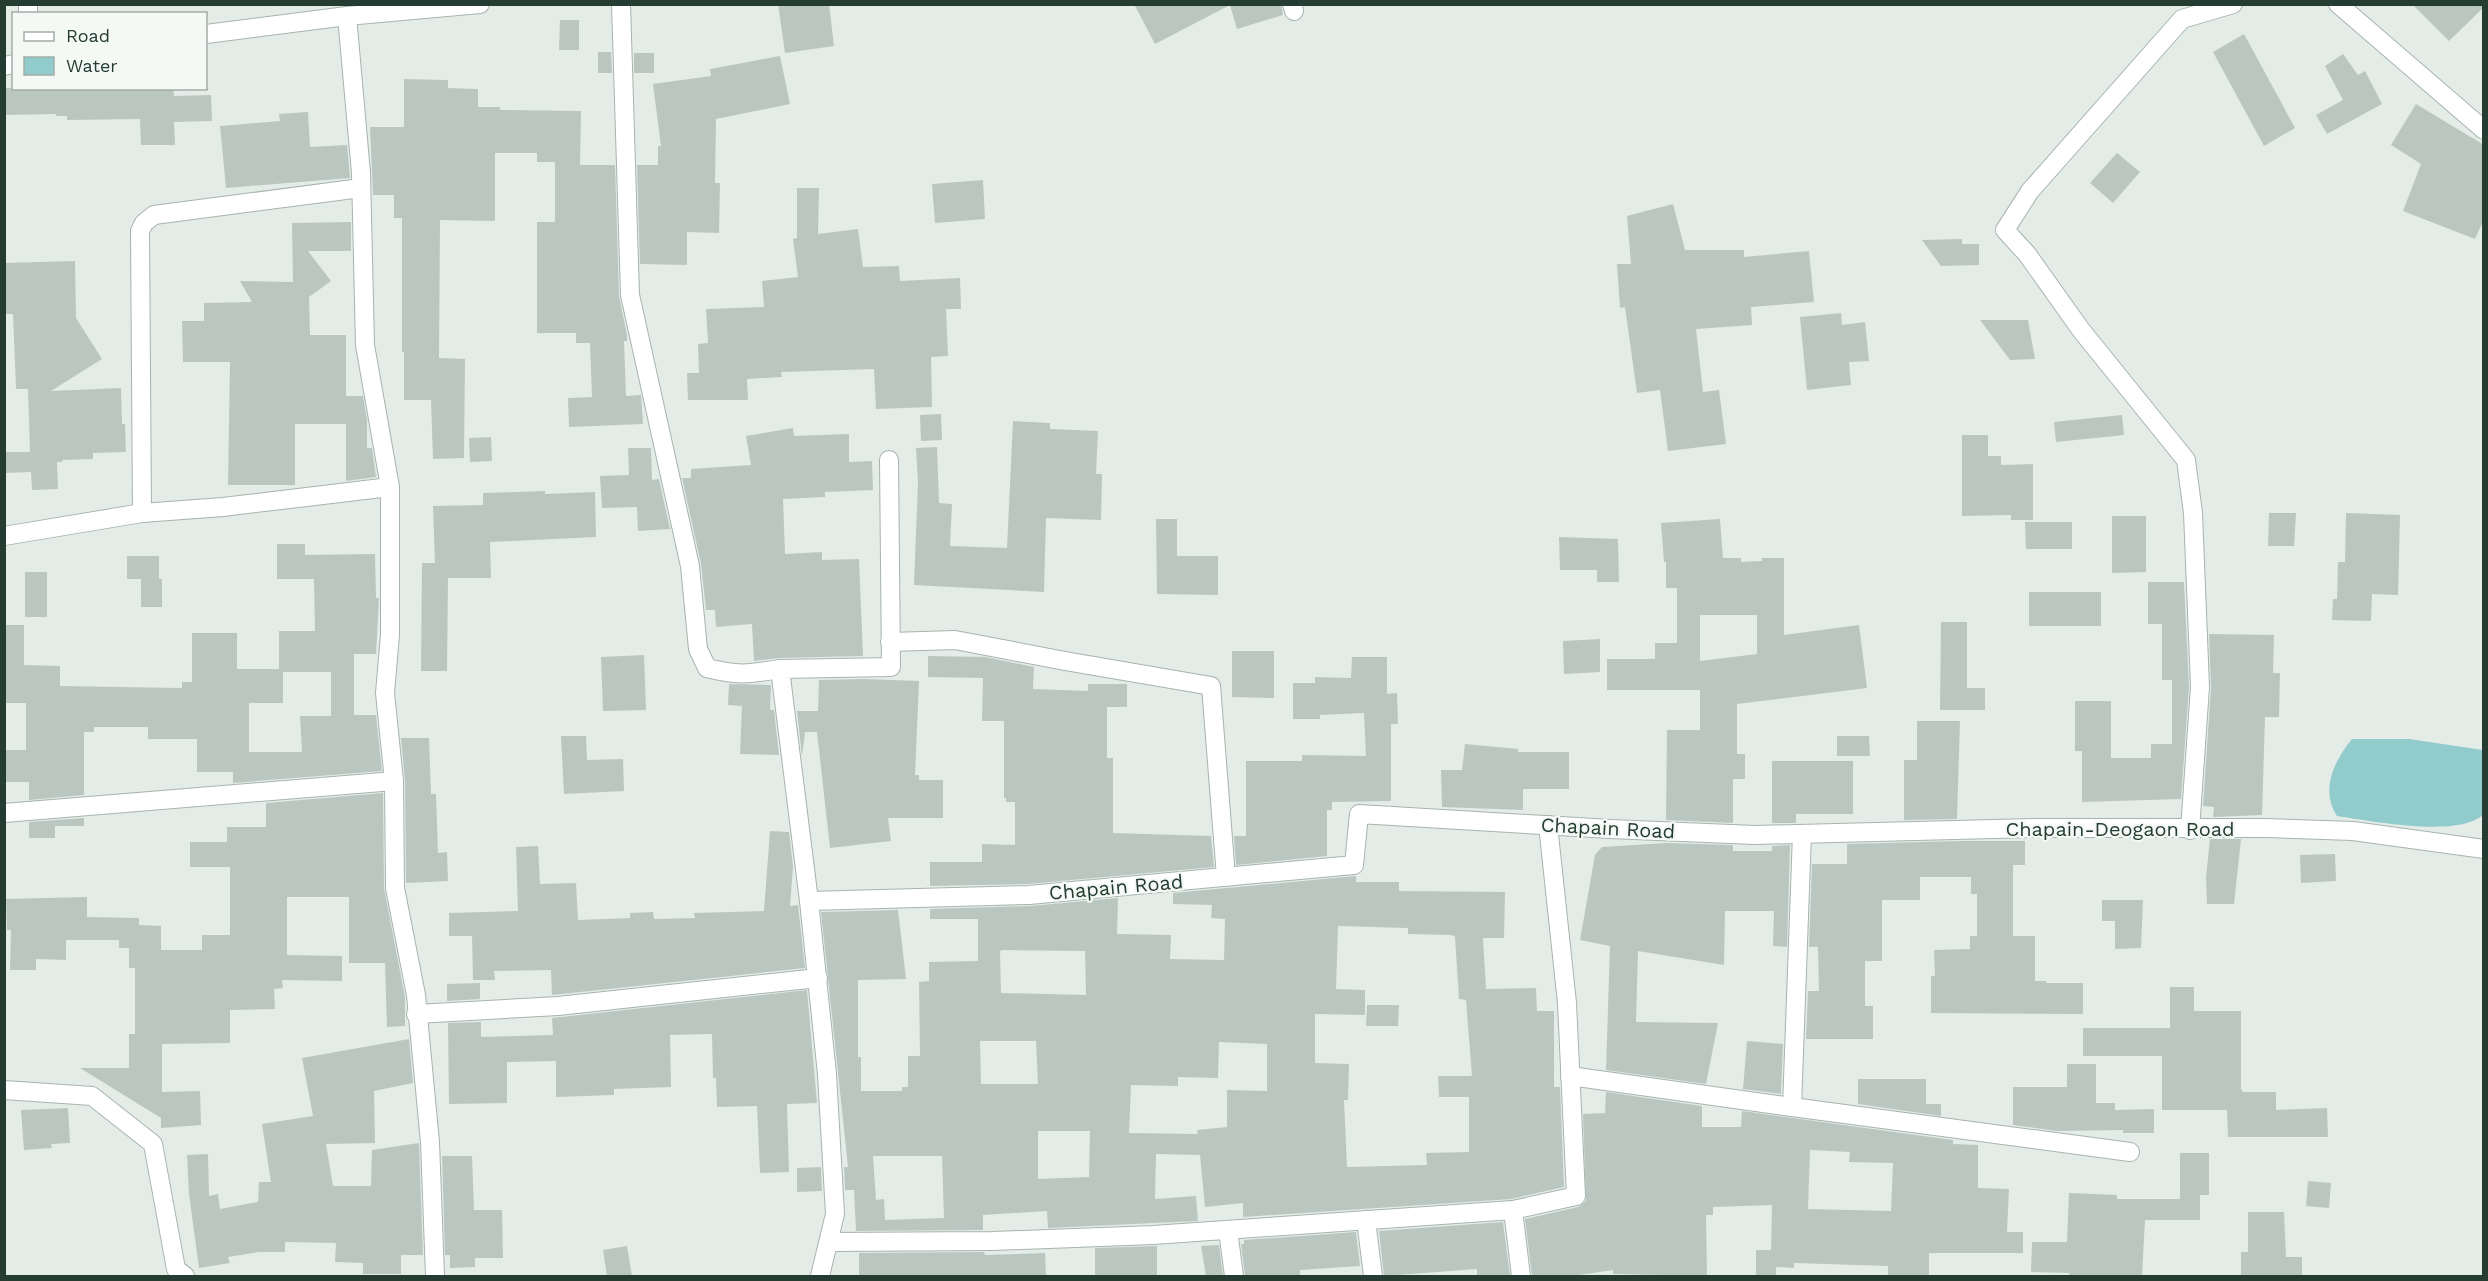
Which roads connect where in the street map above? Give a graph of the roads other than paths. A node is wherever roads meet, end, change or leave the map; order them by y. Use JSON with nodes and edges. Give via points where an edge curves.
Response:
{"nodes":[{"id":1,"x":480,"y":4,"type":"edge"},
{"id":2,"x":621,"y":4,"type":"edge"},
{"id":3,"x":2233,"y":4,"type":"edge"},
{"id":4,"x":2338,"y":4,"type":"edge"},
{"id":5,"x":347,"y":16,"type":"junction"},
{"id":6,"x":207,"y":34,"type":"edge"},
{"id":7,"x":2484,"y":130,"type":"edge"},
{"id":8,"x":361,"y":188,"type":"junction"},
{"id":9,"x":889,"y":460,"type":"dead end"},
{"id":10,"x":390,"y":487,"type":"junction"},
{"id":11,"x":142,"y":513,"type":"junction"},
{"id":12,"x":4,"y":536,"type":"edge"},
{"id":13,"x":890,"y":642,"type":"junction"},
{"id":14,"x":780,"y":669,"type":"junction"},
{"id":15,"x":394,"y":781,"type":"junction"},
{"id":16,"x":4,"y":813,"type":"edge"},
{"id":17,"x":1548,"y":825,"type":"junction"},
{"id":18,"x":2190,"y":830,"type":"junction"},
{"id":19,"x":1802,"y":834,"type":"junction"},
{"id":20,"x":1755,"y":835,"type":"joint"},
{"id":21,"x":2484,"y":849,"type":"edge"},
{"id":22,"x":1227,"y":877,"type":"junction"},
{"id":23,"x":809,"y":901,"type":"junction"},
{"id":24,"x":818,"y":978,"type":"junction"},
{"id":25,"x":416,"y":1014,"type":"junction"},
{"id":26,"x":1570,"y":1076,"type":"junction"},
{"id":27,"x":4,"y":1090,"type":"edge"},
{"id":28,"x":1792,"y":1107,"type":"junction"},
{"id":29,"x":2130,"y":1152,"type":"dead end"},
{"id":30,"x":1513,"y":1210,"type":"junction"},
{"id":31,"x":1366,"y":1220,"type":"junction"},
{"id":32,"x":1228,"y":1230,"type":"junction"},
{"id":33,"x":830,"y":1242,"type":"junction"},
{"id":34,"x":185,"y":1276,"type":"edge"},
{"id":35,"x":435,"y":1276,"type":"edge"},
{"id":36,"x":820,"y":1276,"type":"edge"},
{"id":37,"x":1234,"y":1276,"type":"edge"},
{"id":38,"x":1373,"y":1276,"type":"edge"},
{"id":39,"x":1521,"y":1276,"type":"edge"}],
"edges":[{"from":1,"to":5,"type":"street"},
{"from":2,"to":14,"type":"street","via":[[630,295],[690,566],[698,649],[707,668],[726,673],[742,675]]},
{"from":3,"to":18,"type":"street","via":[[2182,19],[2030,191],[2005,230],[2186,460],[2193,513],[2200,687]]},
{"from":4,"to":7,"type":"street"},
{"from":5,"to":6,"type":"street"},
{"from":5,"to":8,"type":"street"},
{"from":8,"to":10,"type":"street","via":[[365,345]]},
{"from":8,"to":11,"type":"street","via":[[154,215],[144,223],[140,231]]},
{"from":9,"to":13,"type":"street"},
{"from":10,"to":11,"type":"street"},
{"from":10,"to":15,"type":"street","via":[[390,635],[385,693]]},
{"from":11,"to":12,"type":"street"},
{"from":13,"to":14,"type":"street","via":[[891,667]]},
{"from":13,"to":22,"type":"street","via":[[955,640],[1211,686]]},
{"from":14,"to":23,"type":"street"},
{"from":15,"to":16,"type":"street"},
{"from":15,"to":25,"type":"street","via":[[395,888]]},
{"from":17,"to":20,"type":"street","name":"Chapain Road"},
{"from":17,"to":22,"type":"street","name":"Chapain Road","via":[[1359,814],[1354,865]]},
{"from":17,"to":26,"type":"street","via":[[1567,1003]]},
{"from":18,"to":19,"type":"street","name":"Chapain-Deogaon Road","via":[[2033,828]]},
{"from":18,"to":21,"type":"street","name":"Chapain-Deogaon Road","via":[[2353,831]]},
{"from":19,"to":20,"type":"street","name":"Chapain-Deogaon Road"},
{"from":19,"to":28,"type":"street"},
{"from":22,"to":23,"type":"street","name":"Chapain Road","via":[[1029,895]]},
{"from":23,"to":24,"type":"street"},
{"from":24,"to":25,"type":"street","via":[[558,1006]]},
{"from":24,"to":33,"type":"street","via":[[835,1214]]},
{"from":25,"to":35,"type":"street","via":[[430,1142]]},
{"from":26,"to":28,"type":"street"},
{"from":26,"to":30,"type":"street","via":[[1576,1196]]},
{"from":27,"to":34,"type":"street","via":[[92,1096],[153,1144],[176,1269]]},
{"from":28,"to":29,"type":"street"},
{"from":30,"to":31,"type":"street"},
{"from":30,"to":39,"type":"street"},
{"from":31,"to":32,"type":"street"},
{"from":31,"to":38,"type":"street"},
{"from":32,"to":33,"type":"street","via":[[993,1241]]},
{"from":32,"to":37,"type":"street"},
{"from":33,"to":36,"type":"street"}]}
